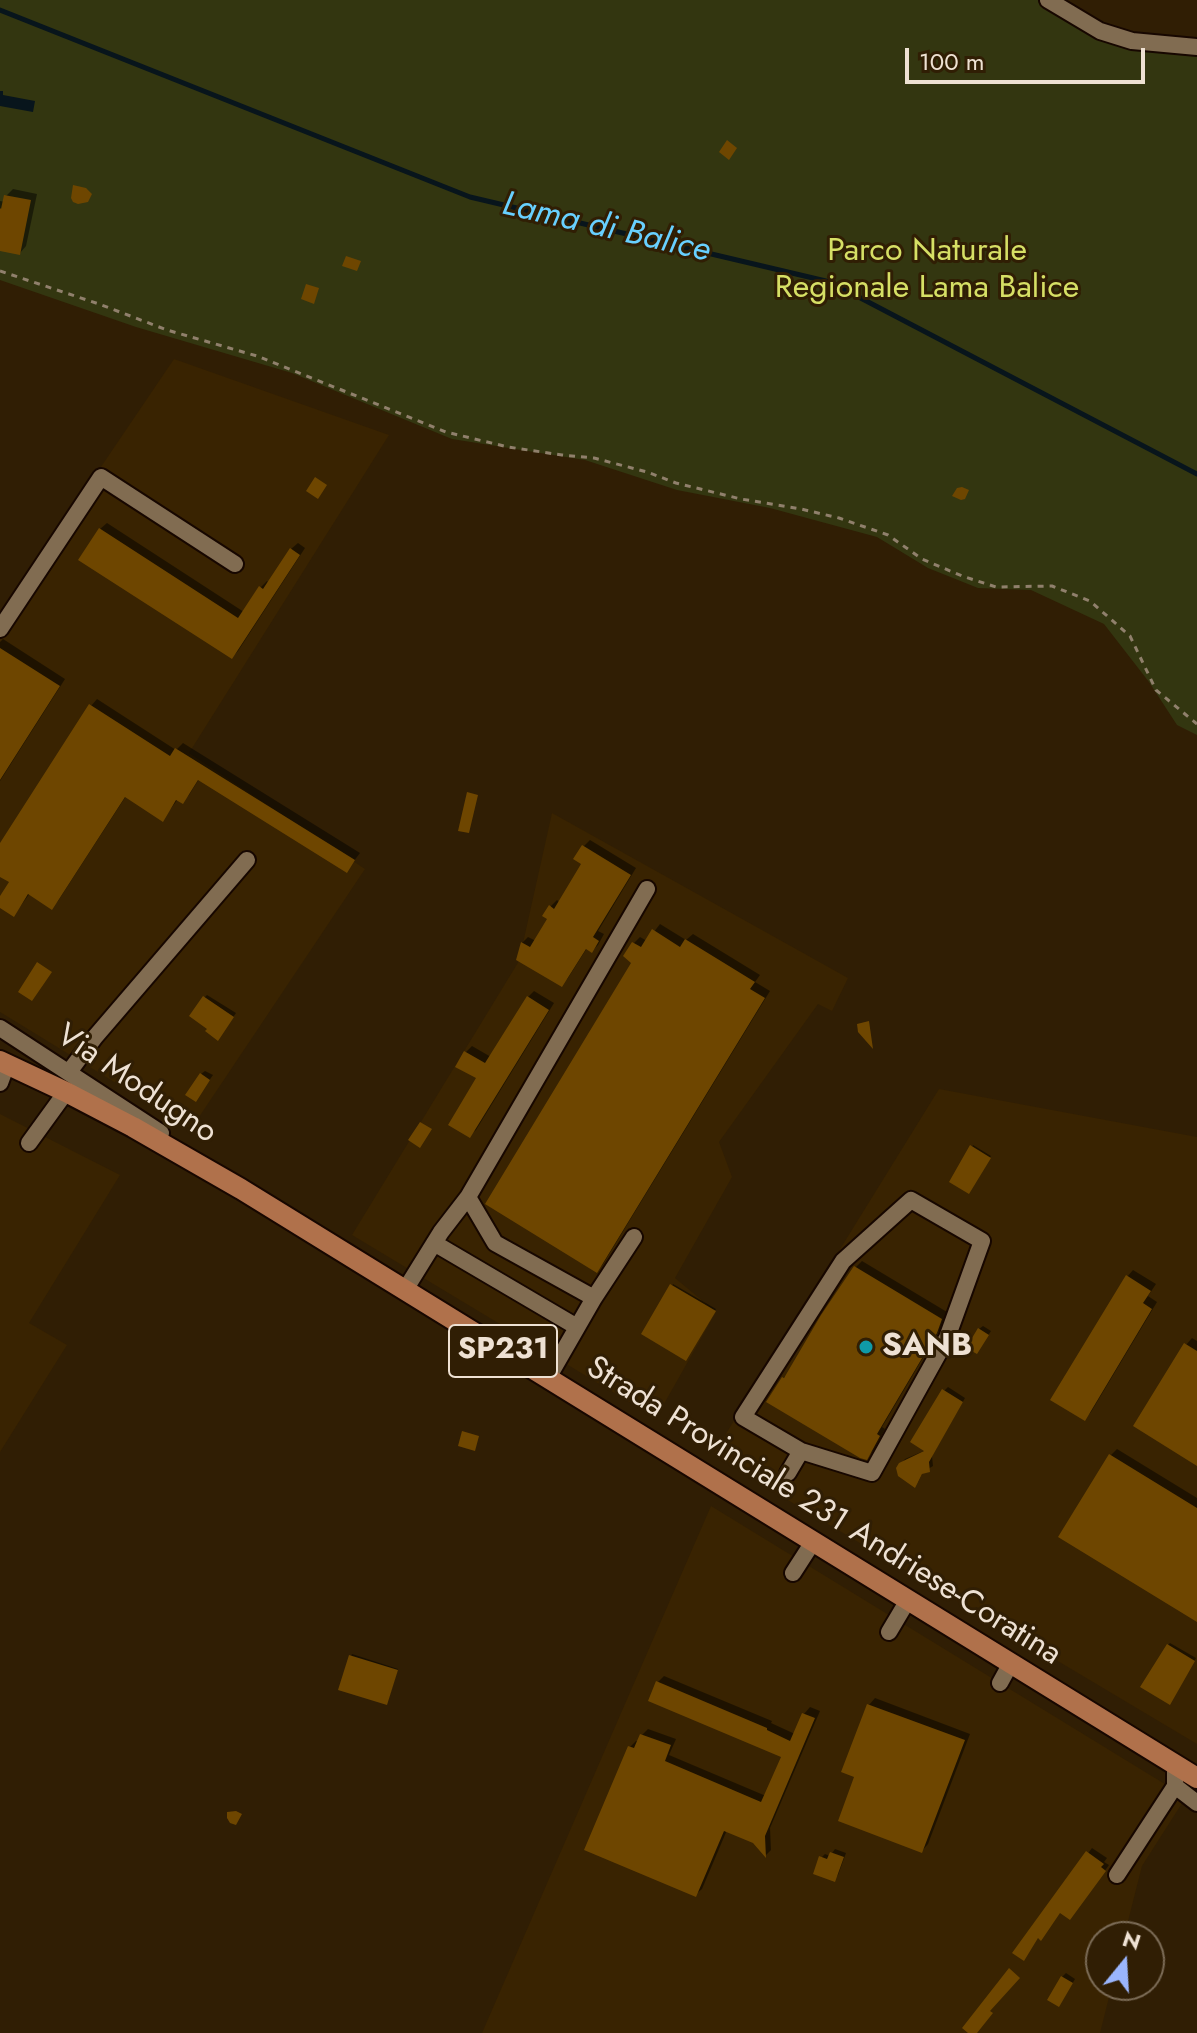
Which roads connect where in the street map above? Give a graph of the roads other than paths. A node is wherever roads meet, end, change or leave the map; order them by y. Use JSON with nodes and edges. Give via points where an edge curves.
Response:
{"nodes":[{"id":1,"x":1048,"y":0,"type":"edge"},
{"id":2,"x":1197,"y":47,"type":"edge"},
{"id":3,"x":235,"y":564,"type":"dead end"},
{"id":4,"x":0,"y":629,"type":"edge"},
{"id":5,"x":247,"y":860,"type":"dead end"},
{"id":6,"x":647,"y":889,"type":"dead end"},
{"id":7,"x":0,"y":1028,"type":"edge"},
{"id":8,"x":2,"y":1069,"type":"edge"},
{"id":9,"x":68,"y":1082,"type":"junction"},
{"id":10,"x":29,"y":1143,"type":"dead end"},
{"id":11,"x":468,"y":1197,"type":"junction"},
{"id":12,"x":634,"y":1237,"type":"dead end"},
{"id":13,"x":434,"y":1243,"type":"junction"},
{"id":14,"x":405,"y":1290,"type":"junction"},
{"id":15,"x":594,"y":1298,"type":"junction"},
{"id":16,"x":577,"y":1327,"type":"junction"},
{"id":17,"x":548,"y":1378,"type":"junction"},
{"id":18,"x":801,"y":1451,"type":"junction"},
{"id":19,"x":788,"y":1473,"type":"dead end"},
{"id":20,"x":813,"y":1542,"type":"junction"},
{"id":21,"x":793,"y":1573,"type":"dead end"},
{"id":22,"x":908,"y":1600,"type":"junction"},
{"id":23,"x":889,"y":1632,"type":"dead end"},
{"id":24,"x":1011,"y":1663,"type":"junction"},
{"id":25,"x":1000,"y":1683,"type":"dead end"},
{"id":26,"x":1175,"y":1764,"type":"junction"},
{"id":27,"x":1197,"y":1778,"type":"edge"},
{"id":28,"x":1175,"y":1786,"type":"junction"},
{"id":29,"x":1197,"y":1803,"type":"edge"},
{"id":30,"x":1117,"y":1875,"type":"dead end"}],
"edges":[{"from":1,"to":2,"type":"street","via":[[1100,31],[1132,41]]},
{"from":3,"to":4,"type":"street","via":[[101,477]]},
{"from":5,"to":9,"type":"street","via":[[95,1037]]},
{"from":6,"to":11,"type":"street"},
{"from":7,"to":9,"type":"street","name":"Via Modugno"},
{"from":8,"to":9,"type":"main road","name":"Strada Provinciale 231 Andriese-Coratina","number":"SP231"},
{"from":9,"to":10,"type":"street"},
{"from":9,"to":14,"type":"main road","name":"Strada Provinciale 231 Andriese-Coratina","number":"SP231","via":[[133,1127]]},
{"from":11,"to":13,"type":"street"},
{"from":11,"to":15,"type":"street","via":[[495,1243]]},
{"from":12,"to":15,"type":"street"},
{"from":13,"to":14,"type":"street"},
{"from":13,"to":16,"type":"street"},
{"from":14,"to":17,"type":"main road","name":"Strada Provinciale 231 Andriese-Coratina","number":"SP231"},
{"from":15,"to":16,"type":"street"},
{"from":16,"to":17,"type":"street"},
{"from":17,"to":20,"type":"main road","name":"Strada Provinciale 231 Andriese-Coratina","number":"SP231"},
{"from":18,"to":18,"type":"street","via":[[743,1417],[843,1261],[911,1200],[982,1241],[947,1338],[872,1473]]},
{"from":18,"to":19,"type":"street"},
{"from":20,"to":21,"type":"street"},
{"from":20,"to":22,"type":"main road","name":"Strada Provinciale 231 Andriese-Coratina","number":"SP231"},
{"from":22,"to":23,"type":"street"},
{"from":22,"to":24,"type":"main road","name":"Strada Provinciale 231 Andriese-Coratina","number":"SP231"},
{"from":24,"to":25,"type":"street"},
{"from":24,"to":26,"type":"main road","name":"Strada Provinciale 231 Andriese-Coratina","number":"SP231"},
{"from":26,"to":27,"type":"main road","name":"Strada Provinciale 231 Andriese-Coratina","number":"SP231"},
{"from":26,"to":28,"type":"street"},
{"from":28,"to":29,"type":"street"},
{"from":28,"to":30,"type":"street"}]}
